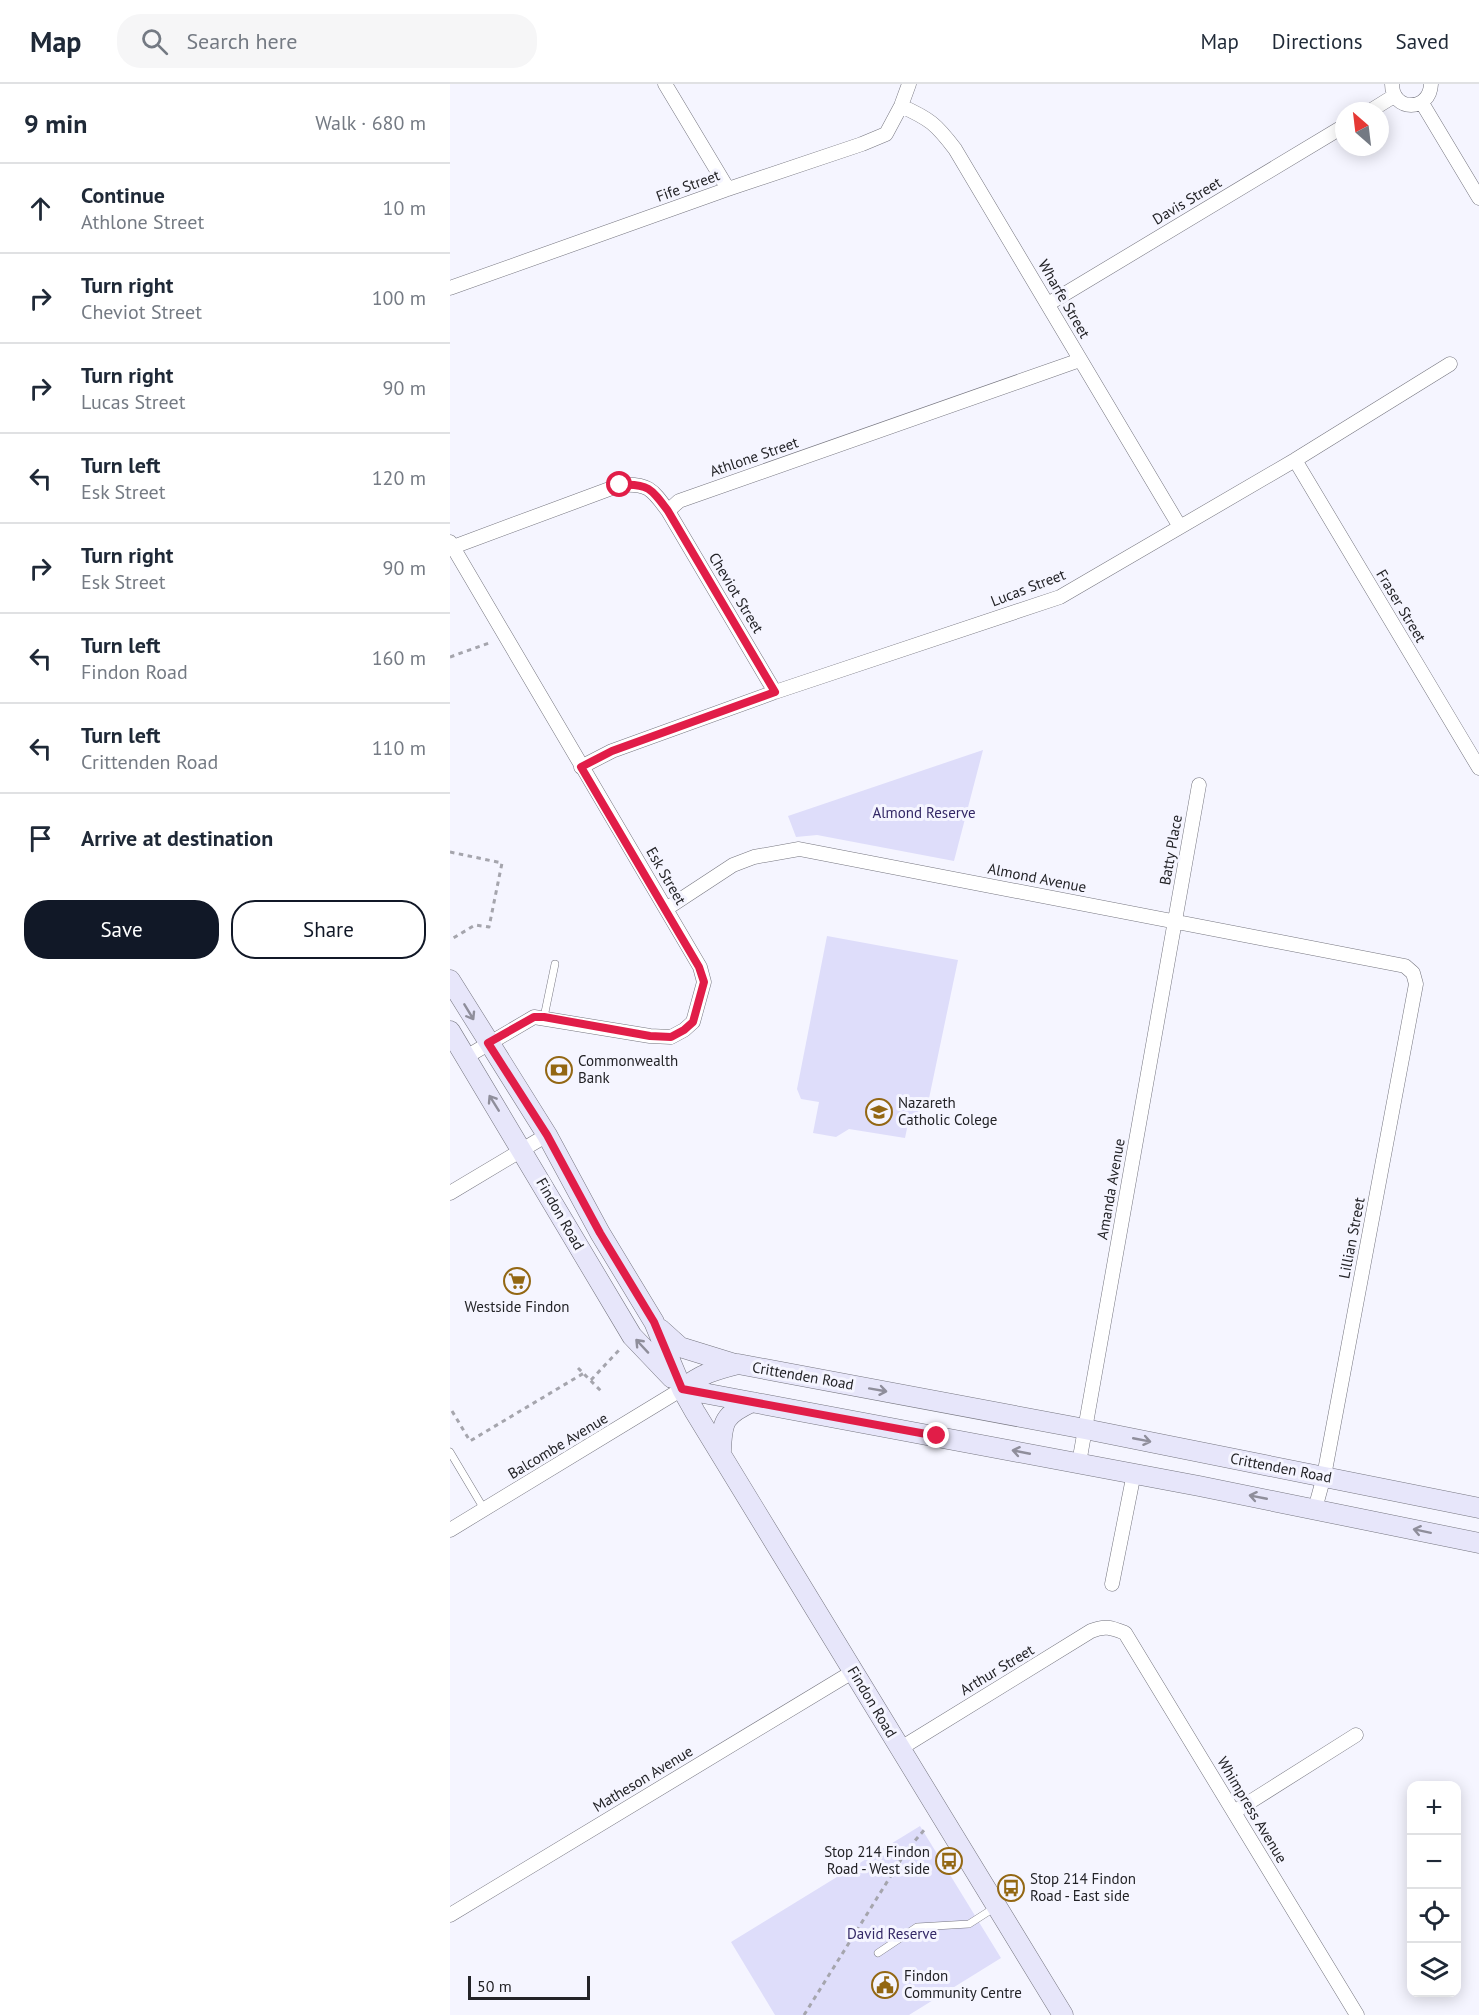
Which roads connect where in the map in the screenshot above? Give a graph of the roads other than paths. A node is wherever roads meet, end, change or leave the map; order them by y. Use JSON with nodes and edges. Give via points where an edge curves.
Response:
{"nodes":[{"id":1,"x":666,"y":84,"type":"edge"},
{"id":2,"x":909,"y":84,"type":"edge"},
{"id":3,"x":1431,"y":84,"type":"edge"},
{"id":4,"x":1393,"y":90,"type":"edge"},
{"id":5,"x":1380,"y":102,"type":"edge"},
{"id":6,"x":1422,"y":103,"type":"junction"},
{"id":7,"x":901,"y":106,"type":"junction"},
{"id":8,"x":1335,"y":131,"type":"edge"},
{"id":9,"x":728,"y":189,"type":"junction"},
{"id":10,"x":1479,"y":198,"type":"edge"},
{"id":11,"x":450,"y":288,"type":"edge"},
{"id":12,"x":1048,"y":304,"type":"junction"},
{"id":13,"x":1080,"y":360,"type":"junction"},
{"id":14,"x":1450,"y":364,"type":"dead end"},
{"id":15,"x":1295,"y":460,"type":"junction"},
{"id":16,"x":668,"y":511,"type":"junction"},
{"id":17,"x":1180,"y":527,"type":"junction"},
{"id":18,"x":451,"y":544,"type":"edge"},
{"id":19,"x":775,"y":692,"type":"junction"},
{"id":20,"x":581,"y":767,"type":"junction"},
{"id":21,"x":1479,"y":768,"type":"edge"},
{"id":22,"x":1199,"y":785,"type":"dead end"},
{"id":23,"x":666,"y":909,"type":"junction"},
{"id":24,"x":1175,"y":921,"type":"junction"},
{"id":25,"x":555,"y":964,"type":"dead end"},
{"id":26,"x":1413,"y":972,"type":"joint"},
{"id":27,"x":450,"y":980,"type":"edge"},
{"id":28,"x":544,"y":1017,"type":"junction"},
{"id":29,"x":450,"y":1031,"type":"edge"},
{"id":30,"x":488,"y":1043,"type":"junction"},
{"id":31,"x":466,"y":1057,"type":"junction"},
{"id":32,"x":547,"y":1135,"type":"junction"},
{"id":33,"x":522,"y":1149,"type":"junction"},
{"id":34,"x":450,"y":1193,"type":"edge"},
{"id":35,"x":569,"y":1228,"type":"junction"},
{"id":36,"x":600,"y":1233,"type":"junction"},
{"id":37,"x":655,"y":1324,"type":"junction"},
{"id":38,"x":738,"y":1364,"type":"junction"},
{"id":39,"x":682,"y":1389,"type":"junction"},
{"id":40,"x":752,"y":1402,"type":"junction"},
{"id":41,"x":1085,"y":1429,"type":"junction"},
{"id":42,"x":721,"y":1451,"type":"junction"},
{"id":43,"x":450,"y":1452,"type":"edge"},
{"id":44,"x":1079,"y":1463,"type":"junction"},
{"id":45,"x":1134,"y":1473,"type":"junction"},
{"id":46,"x":1324,"y":1476,"type":"junction"},
{"id":47,"x":1479,"y":1508,"type":"edge"},
{"id":48,"x":484,"y":1509,"type":"junction"},
{"id":49,"x":1315,"y":1509,"type":"junction"},
{"id":50,"x":450,"y":1530,"type":"edge"},
{"id":51,"x":1479,"y":1543,"type":"edge"},
{"id":52,"x":1112,"y":1584,"type":"dead end"},
{"id":53,"x":1112,"y":1628,"type":"joint"},
{"id":54,"x":854,"y":1671,"type":"junction"},
{"id":55,"x":1356,"y":1735,"type":"dead end"},
{"id":56,"x":900,"y":1748,"type":"junction"},
{"id":57,"x":1234,"y":1812,"type":"junction"},
{"id":58,"x":997,"y":1906,"type":"junction"},
{"id":59,"x":450,"y":1915,"type":"edge"},
{"id":60,"x":878,"y":1953,"type":"dead end"},
{"id":61,"x":1063,"y":2015,"type":"edge"},
{"id":62,"x":1357,"y":2015,"type":"edge"}],
"edges":[{"from":1,"to":9,"type":"street"},
{"from":2,"to":7,"type":"street","name":"Fife Street"},
{"from":3,"to":6,"type":"street"},
{"from":4,"to":5,"type":"street"},
{"from":4,"to":6,"type":"street","via":[[1400,102]]},
{"from":6,"to":10,"type":"street"},
{"from":7,"to":9,"type":"street","name":"Fife Street","via":[[886,134]]},
{"from":7,"to":12,"type":"street","name":"Wharfe Street","via":[[938,126]]},
{"from":8,"to":12,"type":"street","name":"Davis Street"},
{"from":9,"to":11,"type":"street","name":"Fife Street"},
{"from":12,"to":13,"type":"street","name":"Wharfe Street"},
{"from":13,"to":16,"type":"street","name":"Athlone Street","via":[[679,501]]},
{"from":13,"to":17,"type":"street","name":"Wharfe Street"},
{"from":14,"to":15,"type":"street","name":"Lucas Street"},
{"from":15,"to":17,"type":"street","name":"Lucas Street"},
{"from":15,"to":21,"type":"street","name":"Fraser Street"},
{"from":16,"to":18,"type":"street","via":[[652,489],[638,484],[620,485]]},
{"from":16,"to":19,"type":"street","name":"Cheviot Street"},
{"from":17,"to":19,"type":"street","name":"Lucas Street","via":[[1060,597]]},
{"from":18,"to":20,"type":"street","name":"Esk Street"},
{"from":19,"to":20,"type":"street","name":"Lucas Street","via":[[612,751]]},
{"from":20,"to":23,"type":"street","name":"Esk Street"},
{"from":22,"to":24,"type":"street","name":"Batty Place"},
{"from":23,"to":24,"type":"street","name":"Almond Avenue","via":[[734,865],[799,849]]},
{"from":23,"to":28,"type":"street","name":"Esk Street","via":[[704,982],[693,1022],[684,1030],[671,1037],[650,1036]]},
{"from":24,"to":26,"type":"street","name":"Almond Avenue","via":[[1405,966]]},
{"from":24,"to":41,"type":"street","name":"Amanda Avenue"},
{"from":25,"to":28,"type":"lane"},
{"from":26,"to":46,"type":"street","name":"Lillian Street","via":[[1416,984]]},
{"from":27,"to":30,"type":"main road","name":"Findon Road","one_way":true},
{"from":28,"to":30,"type":"street","name":"Esk Street","via":[[534,1017]]},
{"from":29,"to":31,"type":"main road","name":"Findon Road"},
{"from":30,"to":31,"type":"street","name":"Esk Street"},
{"from":30,"to":32,"type":"main road","name":"Findon Road"},
{"from":33,"to":31,"type":"main road","name":"Findon Road","one_way":true},
{"from":32,"to":33,"type":"street"},
{"from":32,"to":36,"type":"main road","name":"Findon Road"},
{"from":33,"to":34,"type":"street"},
{"from":33,"to":35,"type":"main road","name":"Findon Road"},
{"from":35,"to":36,"type":"main road"},
{"from":39,"to":35,"type":"main road","name":"Findon Road","one_way":true,"via":[[632,1336]]},
{"from":36,"to":37,"type":"main road","name":"Findon Road"},
{"from":37,"to":38,"type":"main road","via":[[680,1347]]},
{"from":37,"to":39,"type":"main road","name":"Findon Road"},
{"from":38,"to":39,"type":"main road","name":"Crittenden Road","via":[[710,1371]]},
{"from":38,"to":41,"type":"main road","name":"Crittenden Road","one_way":true},
{"from":39,"to":40,"type":"main road"},
{"from":39,"to":42,"type":"main road","name":"Findon Road"},
{"from":39,"to":48,"type":"street","name":"Balcombe Avenue"},
{"from":40,"to":42,"type":"main road","via":[[727,1417]]},
{"from":44,"to":40,"type":"main road","one_way":true},
{"from":41,"to":44,"type":"street","name":"Amanda Avenue"},
{"from":41,"to":46,"type":"main road","name":"Crittenden Road","one_way":true},
{"from":42,"to":54,"type":"main road","name":"Findon Road"},
{"from":43,"to":48,"type":"lane"},
{"from":44,"to":45,"type":"main road"},
{"from":49,"to":45,"type":"main road","one_way":true},
{"from":45,"to":52,"type":"street"},
{"from":46,"to":47,"type":"main road","name":"Crittenden Road"},
{"from":46,"to":49,"type":"street","name":"Lillian Street"},
{"from":48,"to":50,"type":"street","name":"Balcombe Avenue"},
{"from":51,"to":49,"type":"main road","one_way":true},
{"from":53,"to":56,"type":"street","name":"Arthur Street","via":[[1102,1626],[1091,1631]]},
{"from":53,"to":57,"type":"street","name":"Whimpress Avenue","via":[[1125,1633]]},
{"from":54,"to":56,"type":"main road","name":"Findon Road"},
{"from":54,"to":59,"type":"street","name":"Matheson Avenue"},
{"from":55,"to":57,"type":"street"},
{"from":56,"to":58,"type":"main road","name":"Findon Road"},
{"from":57,"to":62,"type":"street","name":"Whimpress Avenue"},
{"from":58,"to":60,"type":"lane","via":[[969,1924],[917,1927]]},
{"from":58,"to":61,"type":"main road","name":"Findon Road"}]}
